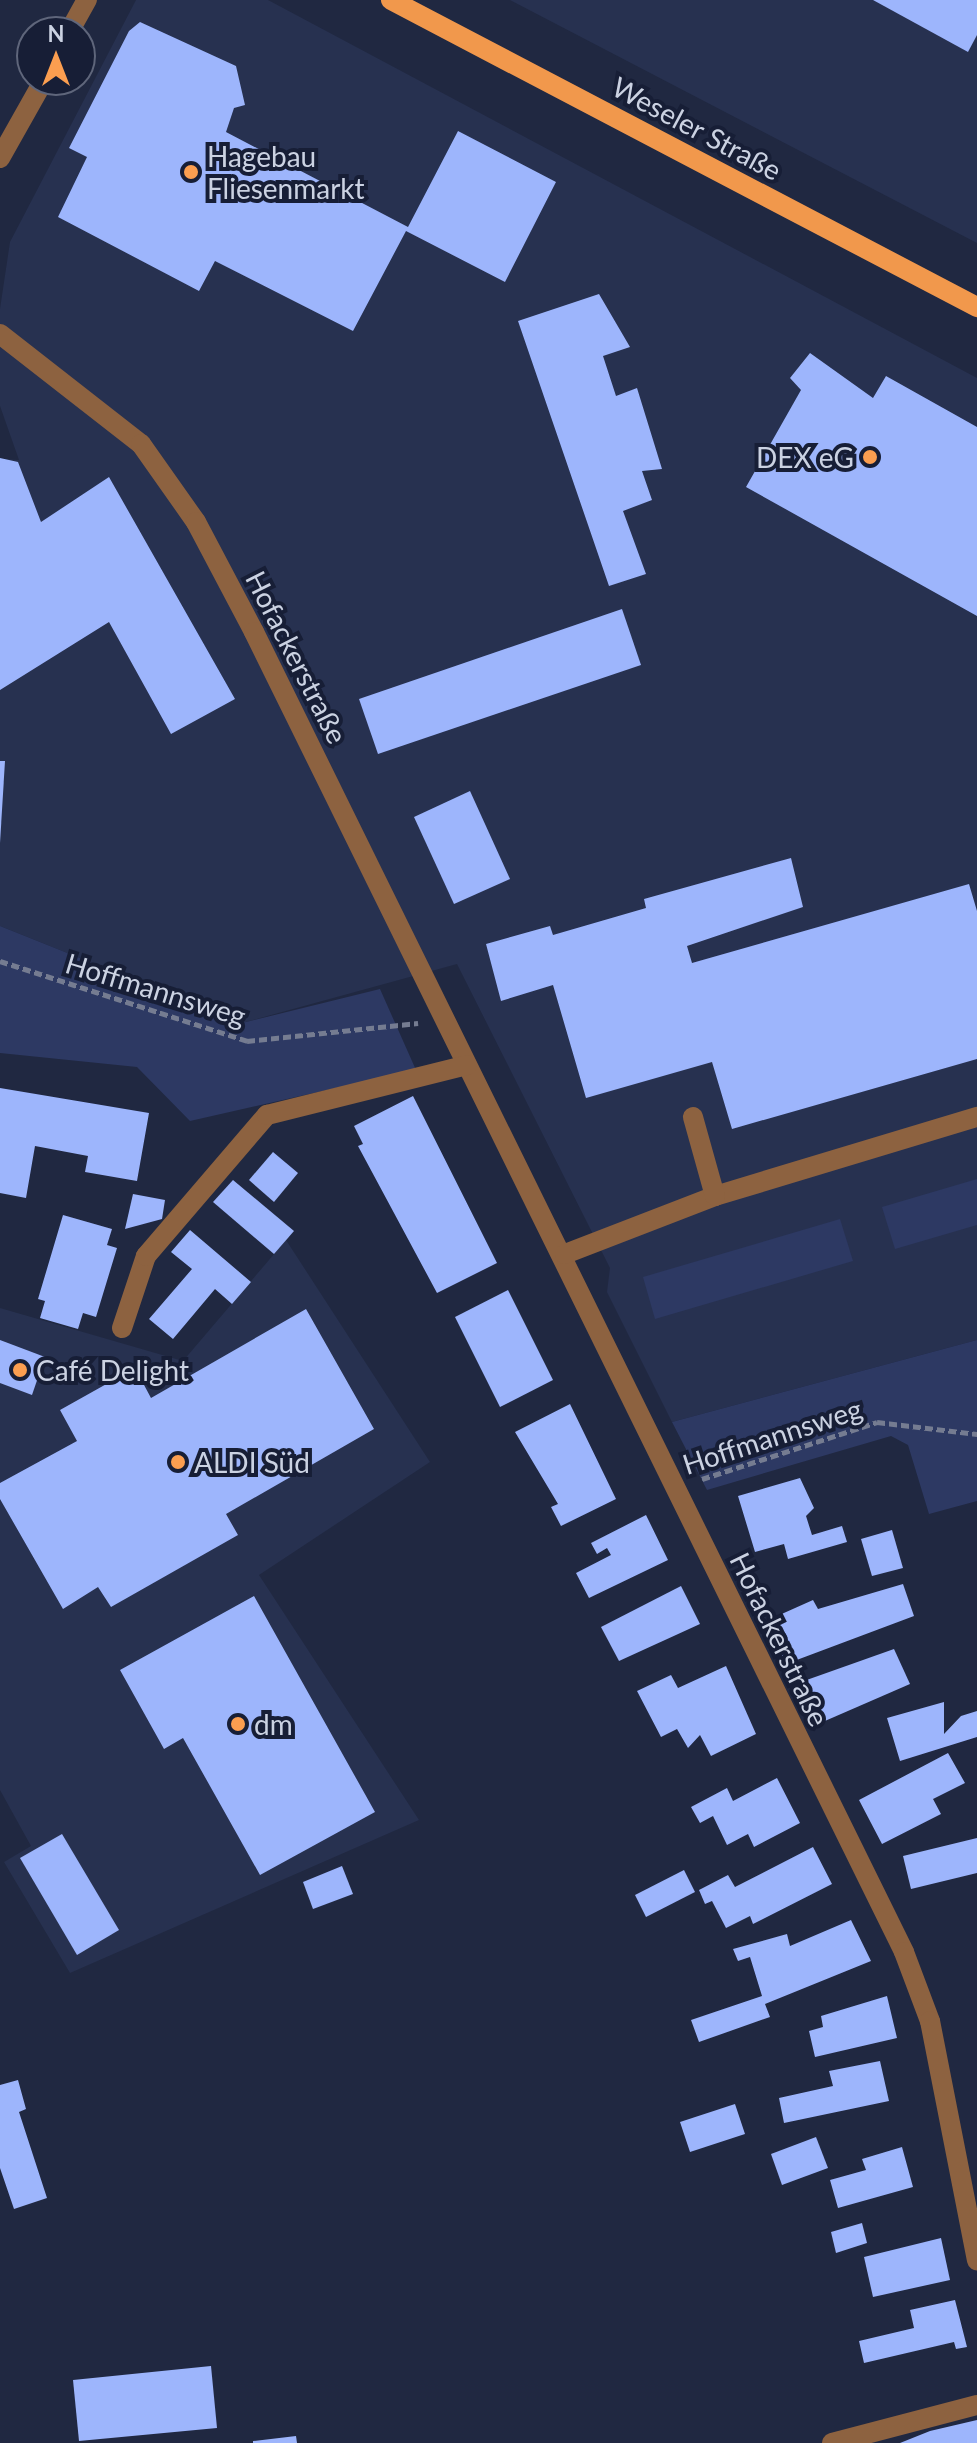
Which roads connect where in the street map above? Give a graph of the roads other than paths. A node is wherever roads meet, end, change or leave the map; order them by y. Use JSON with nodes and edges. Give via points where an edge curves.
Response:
{"nodes":[{"id":1,"x":391,"y":0,"type":"edge"},
{"id":2,"x":35,"y":96,"type":"edge"},
{"id":3,"x":0,"y":158,"type":"edge"},
{"id":4,"x":977,"y":307,"type":"edge"},
{"id":5,"x":0,"y":334,"type":"edge"},
{"id":6,"x":467,"y":1065,"type":"junction"},
{"id":7,"x":693,"y":1117,"type":"dead end"},
{"id":8,"x":977,"y":1117,"type":"edge"},
{"id":9,"x":715,"y":1196,"type":"junction"},
{"id":10,"x":565,"y":1254,"type":"junction"},
{"id":11,"x":122,"y":1328,"type":"dead end"},
{"id":12,"x":977,"y":2260,"type":"edge"},
{"id":13,"x":977,"y":2405,"type":"edge"},
{"id":14,"x":832,"y":2443,"type":"edge"}],
"edges":[{"from":1,"to":4,"type":"main road","name":"Weseler Straße"},
{"from":2,"to":3,"type":"street"},
{"from":5,"to":6,"type":"street","name":"Hofackerstraße","via":[[141,444],[196,522]]},
{"from":6,"to":10,"type":"street","name":"Hofackerstraße"},
{"from":6,"to":11,"type":"street","via":[[267,1115],[146,1256]]},
{"from":7,"to":9,"type":"street"},
{"from":8,"to":9,"type":"street"},
{"from":9,"to":10,"type":"street"},
{"from":10,"to":12,"type":"street","name":"Hofackerstraße","via":[[674,1488],[904,1952],[930,2021]]},
{"from":13,"to":14,"type":"street"}]}
